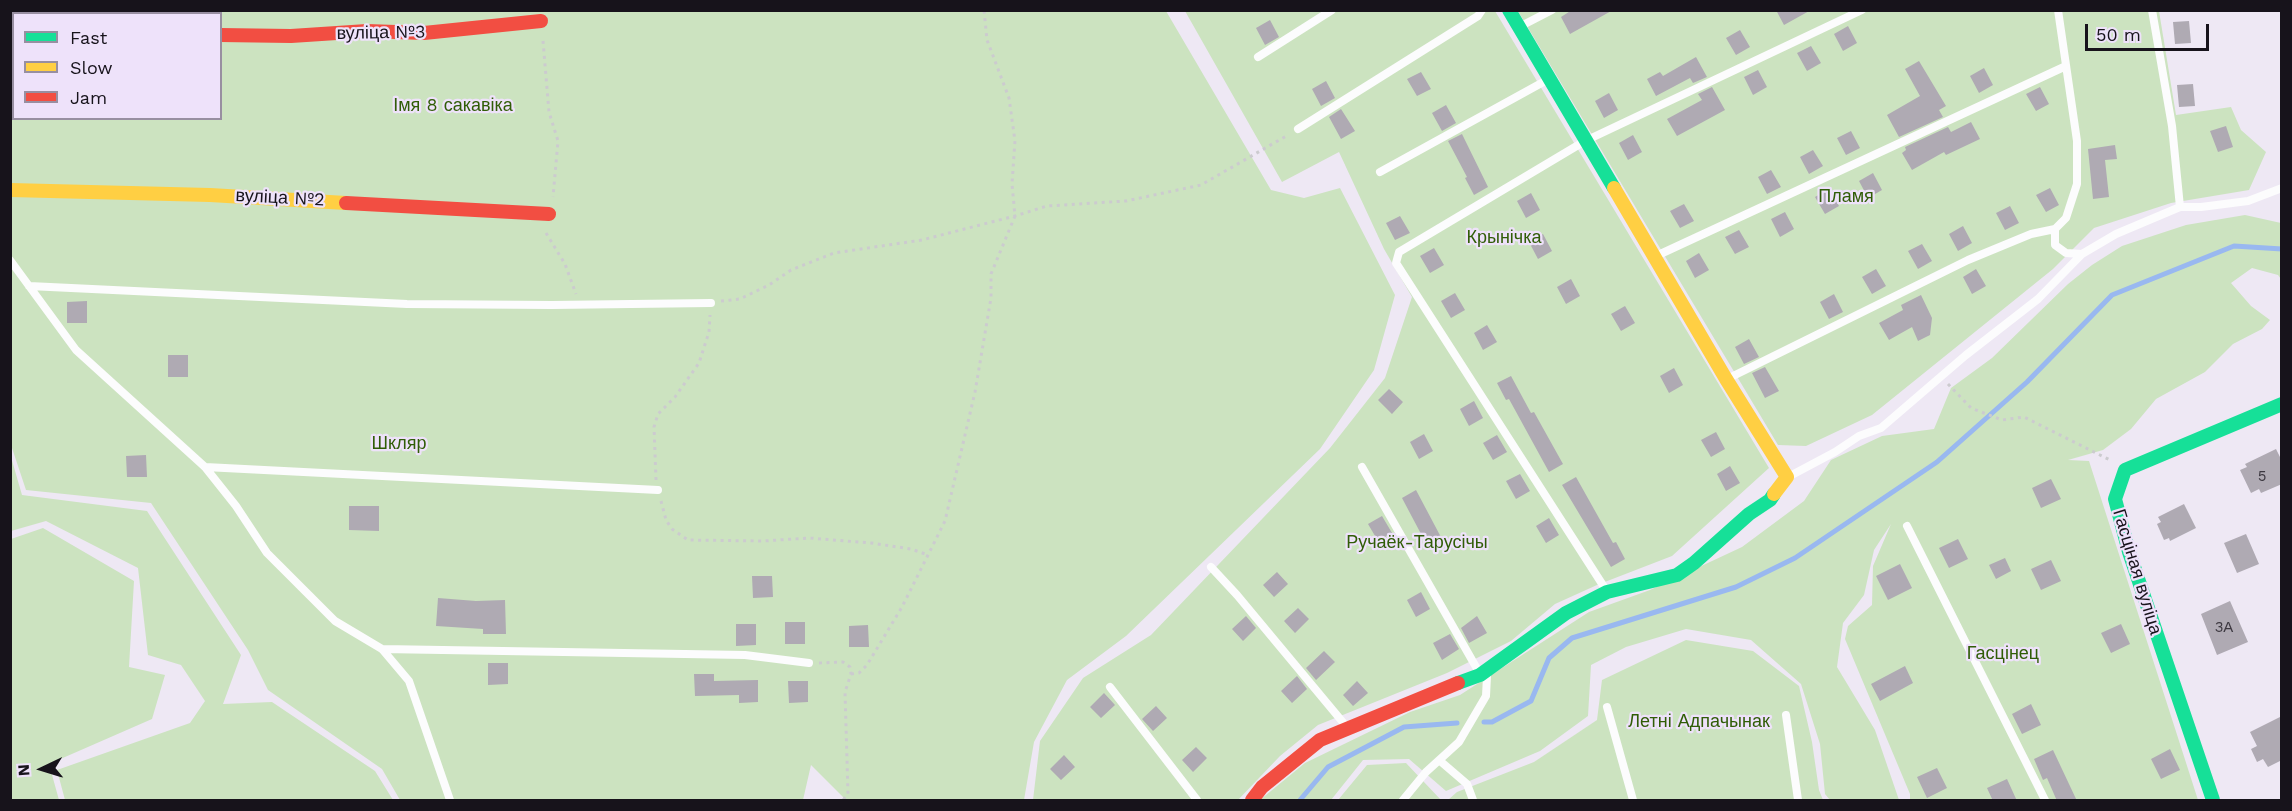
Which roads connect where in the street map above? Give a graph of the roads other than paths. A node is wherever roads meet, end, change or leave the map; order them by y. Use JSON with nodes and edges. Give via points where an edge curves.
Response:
{"nodes":[{"id":1,"x":1332,"y":10,"type":"edge"},
{"id":2,"x":1482,"y":10,"type":"edge"},
{"id":3,"x":1509,"y":10,"type":"edge"},
{"id":4,"x":1552,"y":10,"type":"edge"},
{"id":5,"x":1862,"y":10,"type":"edge"},
{"id":6,"x":2058,"y":10,"type":"edge"},
{"id":7,"x":2152,"y":10,"type":"edge"},
{"id":8,"x":541,"y":21,"type":"road end"},
{"id":9,"x":1519,"y":27,"type":"junction"},
{"id":10,"x":222,"y":35,"type":"edge"},
{"id":11,"x":1258,"y":57,"type":"dead end"},
{"id":12,"x":2066,"y":66,"type":"junction"},
{"id":13,"x":1549,"y":80,"type":"junction"},
{"id":14,"x":1298,"y":129,"type":"road end"},
{"id":15,"x":1585,"y":141,"type":"junction"},
{"id":16,"x":1380,"y":172,"type":"dead end"},
{"id":17,"x":2282,"y":188,"type":"edge"},
{"id":18,"x":10,"y":190,"type":"edge"},
{"id":19,"x":2180,"y":207,"type":"junction"},
{"id":20,"x":549,"y":214,"type":"road end"},
{"id":21,"x":2055,"y":229,"type":"junction"},
{"id":22,"x":2082,"y":254,"type":"junction"},
{"id":23,"x":1654,"y":258,"type":"junction"},
{"id":24,"x":10,"y":260,"type":"edge"},
{"id":25,"x":28,"y":286,"type":"junction"},
{"id":26,"x":711,"y":303,"type":"road end"},
{"id":27,"x":1726,"y":379,"type":"junction"},
{"id":28,"x":2282,"y":404,"type":"edge"},
{"id":29,"x":205,"y":467,"type":"junction"},
{"id":30,"x":1362,"y":467,"type":"dead end"},
{"id":31,"x":1787,"y":477,"type":"junction"},
{"id":32,"x":658,"y":490,"type":"road end"},
{"id":33,"x":1907,"y":526,"type":"dead end"},
{"id":34,"x":1211,"y":567,"type":"dead end"},
{"id":35,"x":1607,"y":592,"type":"junction"},
{"id":36,"x":382,"y":649,"type":"junction"},
{"id":37,"x":809,"y":663,"type":"road end"},
{"id":38,"x":1484,"y":673,"type":"junction"},
{"id":39,"x":1110,"y":687,"type":"dead end"},
{"id":40,"x":1607,"y":707,"type":"dead end"},
{"id":41,"x":1786,"y":715,"type":"dead end"},
{"id":42,"x":1347,"y":728,"type":"junction"},
{"id":43,"x":1439,"y":760,"type":"junction"},
{"id":44,"x":450,"y":801,"type":"edge"},
{"id":45,"x":1197,"y":801,"type":"edge"},
{"id":46,"x":1251,"y":801,"type":"edge"},
{"id":47,"x":1403,"y":801,"type":"edge"},
{"id":48,"x":1473,"y":801,"type":"edge"},
{"id":49,"x":1633,"y":801,"type":"edge"},
{"id":50,"x":1798,"y":801,"type":"edge"},
{"id":51,"x":2045,"y":801,"type":"edge"},
{"id":52,"x":2213,"y":801,"type":"edge"}],
"edges":[{"from":1,"to":11,"type":"lane"},
{"from":2,"to":14,"type":"lane"},
{"from":3,"to":9,"type":"street"},
{"from":4,"to":9,"type":"lane"},
{"from":5,"to":15,"type":"lane"},
{"from":6,"to":12,"type":"lane"},
{"from":7,"to":19,"type":"lane","via":[[2172,126]]},
{"from":8,"to":10,"type":"street","name":"вуліца №3","via":[[424,33]]},
{"from":9,"to":13,"type":"street"},
{"from":12,"to":21,"type":"lane","via":[[2078,141],[2077,184],[2066,218]]},
{"from":12,"to":23,"type":"lane"},
{"from":13,"to":15,"type":"street"},
{"from":13,"to":16,"type":"lane"},
{"from":15,"to":23,"type":"street"},
{"from":15,"to":35,"type":"lane","via":[[1399,252],[1396,263]]},
{"from":17,"to":19,"type":"lane","via":[[2248,201]]},
{"from":18,"to":20,"type":"street","name":"вуліца №2","via":[[221,195]]},
{"from":19,"to":22,"type":"lane","via":[[2116,234]]},
{"from":21,"to":22,"type":"lane","via":[[2055,245],[2066,253]]},
{"from":21,"to":27,"type":"lane","via":[[2031,234],[1968,260]]},
{"from":22,"to":31,"type":"lane","via":[[2038,299],[1881,428]]},
{"from":23,"to":27,"type":"street"},
{"from":24,"to":25,"type":"lane"},
{"from":25,"to":26,"type":"lane","via":[[406,304]]},
{"from":25,"to":29,"type":"lane","via":[[76,350]]},
{"from":27,"to":31,"type":"street"},
{"from":28,"to":52,"type":"street","name":"Гасціная вуліца","via":[[2125,470],[2115,499],[2129,552]]},
{"from":29,"to":32,"type":"lane"},
{"from":29,"to":36,"type":"lane","via":[[267,553],[334,621]]},
{"from":30,"to":38,"type":"lane"},
{"from":31,"to":35,"type":"street","via":[[1770,500],[1677,575]]},
{"from":33,"to":51,"type":"lane"},
{"from":34,"to":42,"type":"lane"},
{"from":35,"to":38,"type":"street","via":[[1566,613]]},
{"from":36,"to":37,"type":"lane","via":[[733,655]]},
{"from":36,"to":44,"type":"lane","via":[[409,681]]},
{"from":38,"to":42,"type":"street"},
{"from":38,"to":43,"type":"lane","via":[[1486,696],[1459,742]]},
{"from":39,"to":45,"type":"lane"},
{"from":40,"to":49,"type":"lane"},
{"from":41,"to":50,"type":"lane"},
{"from":42,"to":46,"type":"street","via":[[1320,740],[1287,765]]},
{"from":43,"to":47,"type":"lane"},
{"from":43,"to":48,"type":"lane","via":[[1467,784]]}]}
